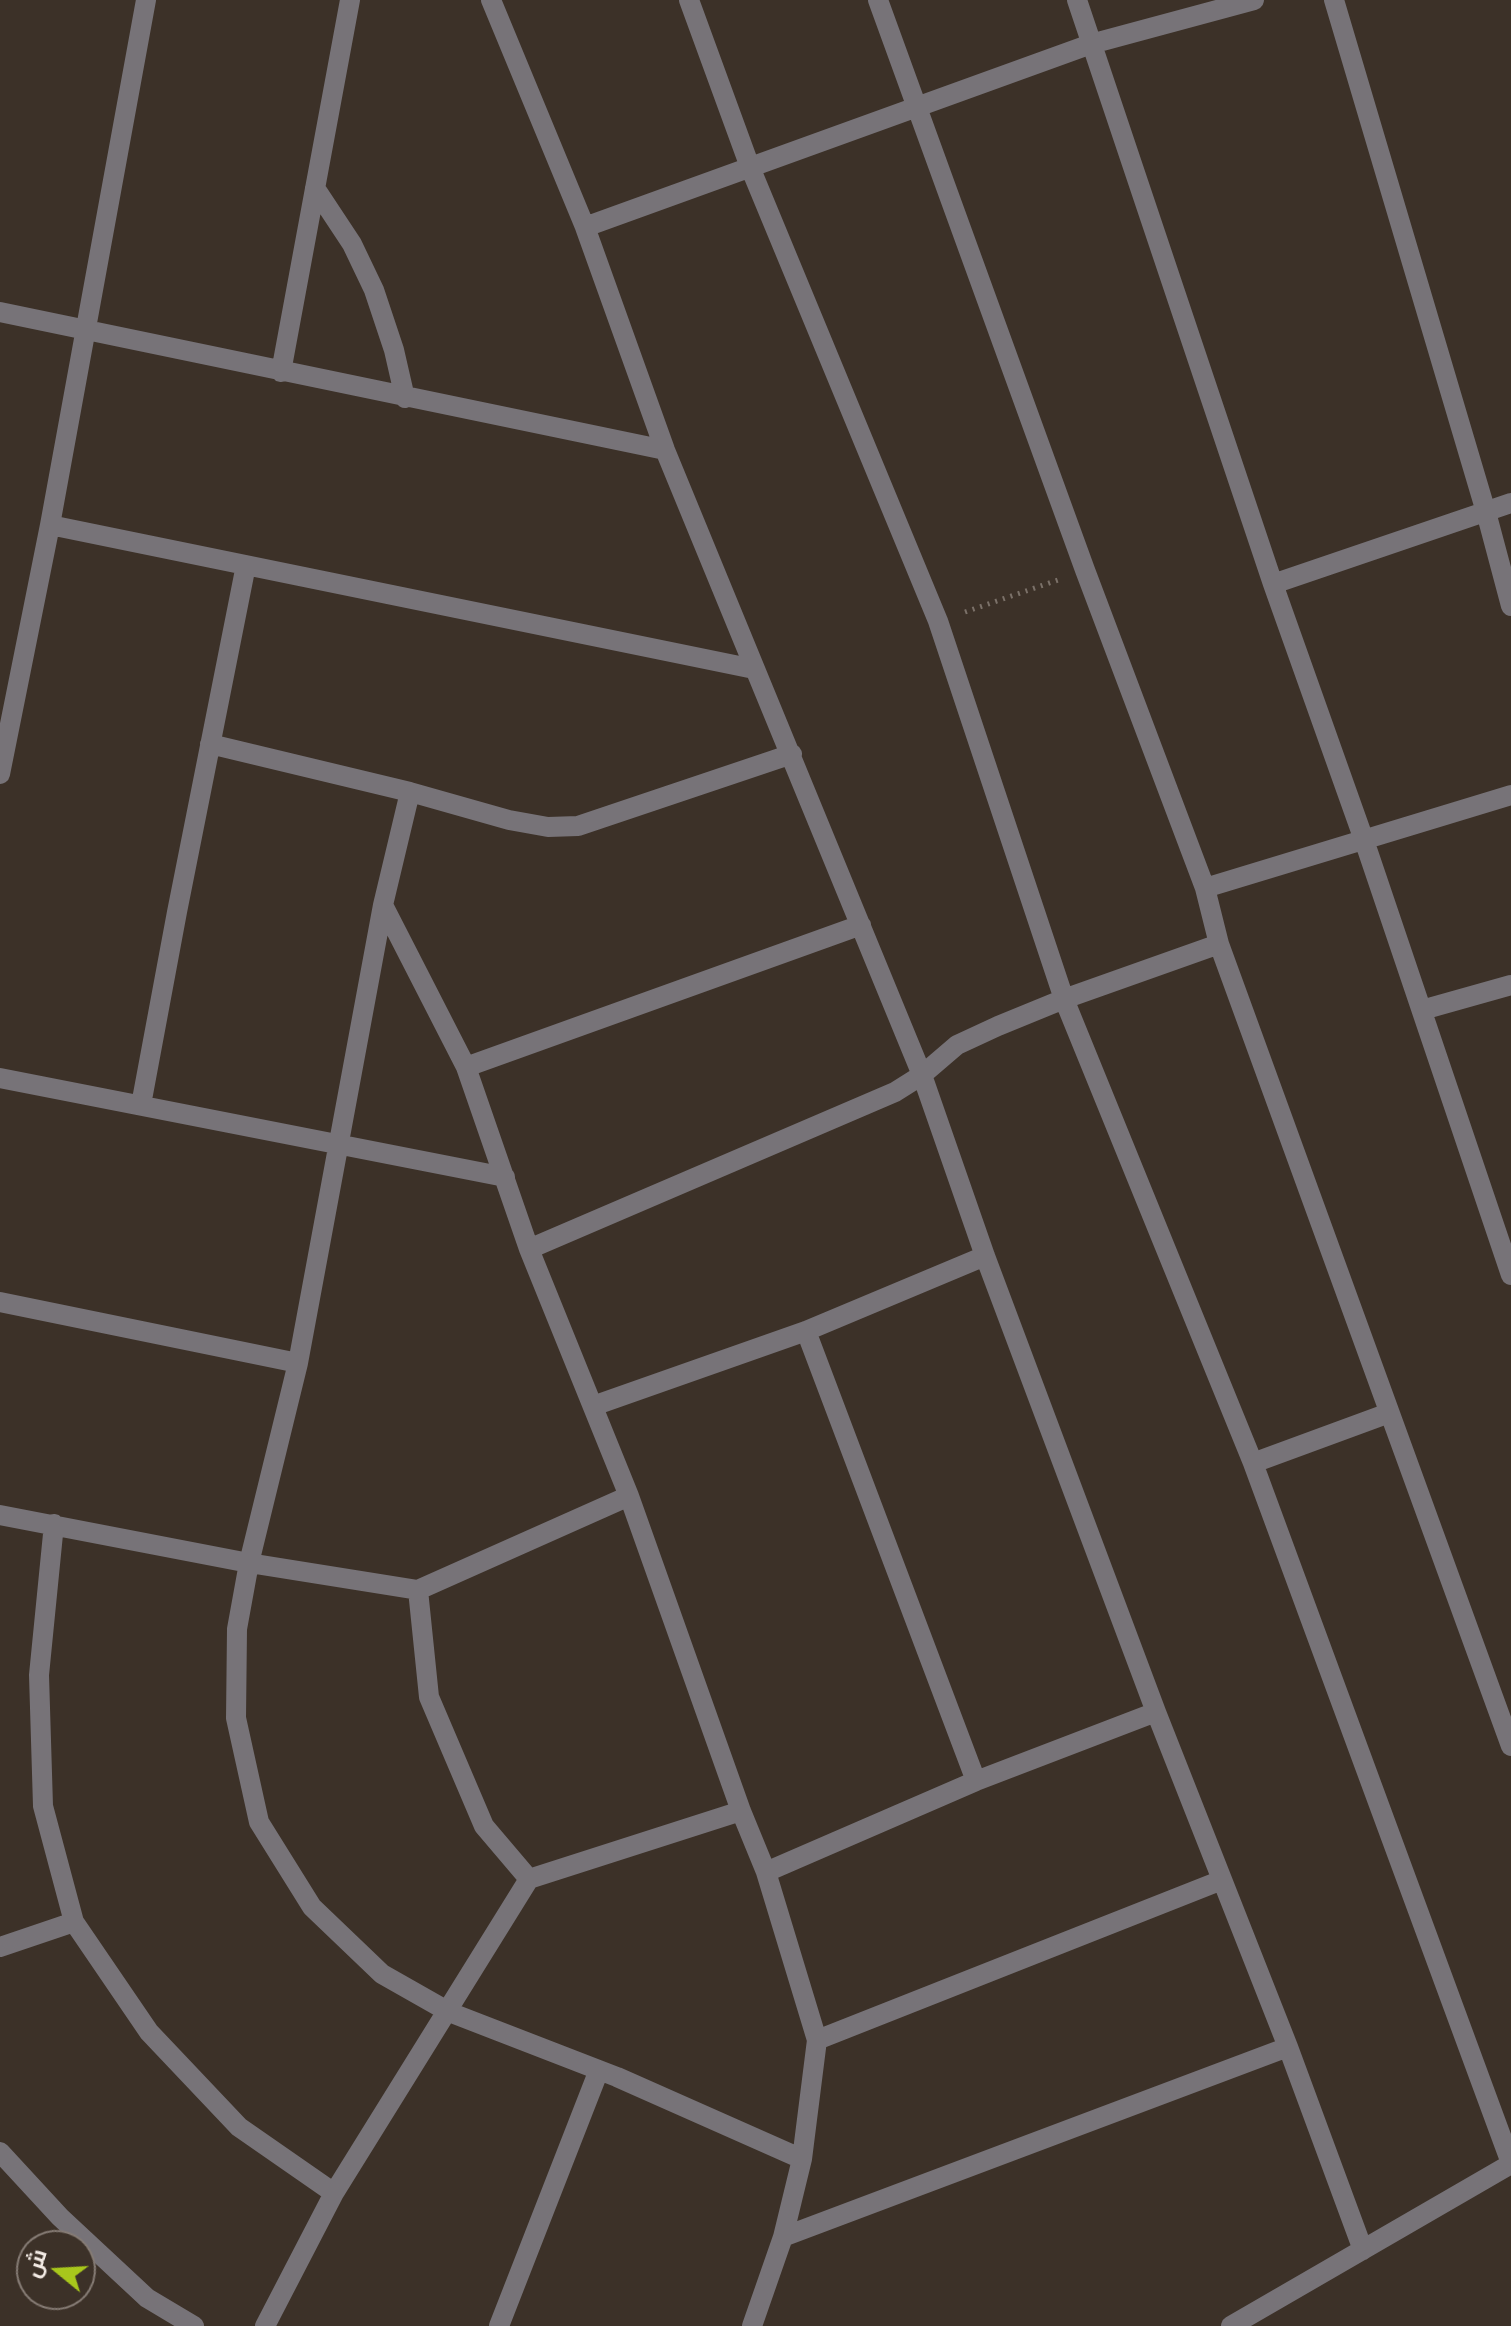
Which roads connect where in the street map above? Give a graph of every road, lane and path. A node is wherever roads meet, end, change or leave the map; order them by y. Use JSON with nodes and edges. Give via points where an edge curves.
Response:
{"nodes":[{"id":1,"x":146,"y":0,"type":"edge"},
{"id":2,"x":350,"y":0,"type":"edge"},
{"id":3,"x":491,"y":0,"type":"edge"},
{"id":4,"x":689,"y":0,"type":"edge"},
{"id":5,"x":878,"y":0,"type":"edge"},
{"id":6,"x":1077,"y":0,"type":"edge"},
{"id":7,"x":1254,"y":0,"type":"edge"},
{"id":8,"x":1334,"y":0,"type":"edge"},
{"id":9,"x":1091,"y":44,"type":"junction"},
{"id":10,"x":916,"y":107,"type":"junction"},
{"id":11,"x":750,"y":167,"type":"junction"},
{"id":12,"x":315,"y":188,"type":"junction"},
{"id":13,"x":585,"y":227,"type":"junction"},
{"id":14,"x":0,"y":312,"type":"edge"},
{"id":15,"x":86,"y":330,"type":"junction"},
{"id":16,"x":281,"y":372,"type":"junction"},
{"id":17,"x":405,"y":398,"type":"junction"},
{"id":18,"x":665,"y":450,"type":"junction"},
{"id":19,"x":1511,"y":503,"type":"edge"},
{"id":20,"x":1486,"y":512,"type":"junction"},
{"id":21,"x":50,"y":525,"type":"junction"},
{"id":22,"x":246,"y":565,"type":"junction"},
{"id":23,"x":1085,"y":570,"type":"junction"},
{"id":24,"x":1273,"y":584,"type":"junction"},
{"id":25,"x":1511,"y":606,"type":"edge"},
{"id":26,"x":938,"y":621,"type":"junction"},
{"id":27,"x":754,"y":669,"type":"junction"},
{"id":28,"x":210,"y":744,"type":"junction"},
{"id":29,"x":792,"y":754,"type":"junction"},
{"id":30,"x":0,"y":774,"type":"edge"},
{"id":31,"x":410,"y":792,"type":"junction"},
{"id":32,"x":1511,"y":795,"type":"edge"},
{"id":33,"x":1364,"y":840,"type":"junction"},
{"id":34,"x":1205,"y":888,"type":"junction"},
{"id":35,"x":383,"y":905,"type":"junction"},
{"id":36,"x":861,"y":925,"type":"junction"},
{"id":37,"x":1219,"y":944,"type":"junction"},
{"id":38,"x":1511,"y":985,"type":"edge"},
{"id":39,"x":1064,"y":999,"type":"junction"},
{"id":40,"x":1422,"y":1010,"type":"junction"},
{"id":41,"x":466,"y":1067,"type":"junction"},
{"id":42,"x":922,"y":1075,"type":"junction"},
{"id":43,"x":0,"y":1078,"type":"edge"},
{"id":44,"x":141,"y":1105,"type":"junction"},
{"id":45,"x":338,"y":1144,"type":"junction"},
{"id":46,"x":505,"y":1177,"type":"junction"},
{"id":47,"x":529,"y":1249,"type":"junction"},
{"id":48,"x":985,"y":1256,"type":"junction"},
{"id":49,"x":1511,"y":1275,"type":"edge"},
{"id":50,"x":0,"y":1302,"type":"edge"},
{"id":51,"x":806,"y":1331,"type":"junction"},
{"id":52,"x":298,"y":1363,"type":"junction"},
{"id":53,"x":593,"y":1406,"type":"junction"},
{"id":54,"x":1389,"y":1413,"type":"junction"},
{"id":55,"x":1253,"y":1463,"type":"junction"},
{"id":56,"x":629,"y":1496,"type":"junction"},
{"id":57,"x":0,"y":1515,"type":"edge"},
{"id":58,"x":54,"y":1524,"type":"junction"},
{"id":59,"x":249,"y":1563,"type":"junction"},
{"id":60,"x":418,"y":1590,"type":"junction"},
{"id":61,"x":1156,"y":1712,"type":"junction"},
{"id":62,"x":1511,"y":1746,"type":"edge"},
{"id":63,"x":976,"y":1781,"type":"junction"},
{"id":64,"x":741,"y":1811,"type":"junction"},
{"id":65,"x":766,"y":1872,"type":"junction"},
{"id":66,"x":529,"y":1879,"type":"junction"},
{"id":67,"x":1222,"y":1880,"type":"junction"},
{"id":68,"x":74,"y":1922,"type":"junction"},
{"id":69,"x":0,"y":1947,"type":"edge"},
{"id":70,"x":449,"y":2012,"type":"junction"},
{"id":71,"x":817,"y":2040,"type":"junction"},
{"id":72,"x":1288,"y":2047,"type":"junction"},
{"id":73,"x":599,"y":2070,"type":"junction"},
{"id":74,"x":0,"y":2152,"type":"edge"},
{"id":75,"x":802,"y":2159,"type":"junction"},
{"id":76,"x":1511,"y":2164,"type":"edge"},
{"id":77,"x":334,"y":2193,"type":"junction"},
{"id":78,"x":783,"y":2237,"type":"junction"},
{"id":79,"x":1363,"y":2250,"type":"junction"},
{"id":80,"x":194,"y":2326,"type":"edge"},
{"id":81,"x":265,"y":2326,"type":"edge"},
{"id":82,"x":499,"y":2326,"type":"edge"},
{"id":83,"x":752,"y":2326,"type":"edge"},
{"id":84,"x":1231,"y":2326,"type":"edge"}],
"edges":[{"from":1,"to":15,"type":"street"},
{"from":2,"to":12,"type":"street"},
{"from":3,"to":13,"type":"street"},
{"from":4,"to":11,"type":"street"},
{"from":5,"to":10,"type":"street"},
{"from":6,"to":9,"type":"street"},
{"from":7,"to":9,"type":"street"},
{"from":8,"to":20,"type":"street"},
{"from":9,"to":10,"type":"street"},
{"from":9,"to":24,"type":"street"},
{"from":10,"to":11,"type":"street"},
{"from":10,"to":23,"type":"street"},
{"from":11,"to":13,"type":"street"},
{"from":11,"to":26,"type":"street"},
{"from":12,"to":16,"type":"street"},
{"from":12,"to":17,"type":"street","via":[[374,290]]},
{"from":13,"to":18,"type":"street"},
{"from":14,"to":15,"type":"street"},
{"from":15,"to":16,"type":"street"},
{"from":15,"to":21,"type":"street"},
{"from":16,"to":17,"type":"street"},
{"from":17,"to":18,"type":"street"},
{"from":18,"to":27,"type":"street"},
{"from":19,"to":20,"type":"street"},
{"from":20,"to":24,"type":"street"},
{"from":20,"to":25,"type":"street"},
{"from":21,"to":22,"type":"street"},
{"from":21,"to":30,"type":"street"},
{"from":22,"to":27,"type":"street"},
{"from":22,"to":28,"type":"street"},
{"from":23,"to":26,"type":"path"},
{"from":23,"to":34,"type":"street"},
{"from":24,"to":33,"type":"street"},
{"from":26,"to":39,"type":"street"},
{"from":27,"to":29,"type":"street"},
{"from":28,"to":31,"type":"street"},
{"from":28,"to":44,"type":"street"},
{"from":29,"to":31,"type":"street","via":[[578,826],[509,820]]},
{"from":29,"to":36,"type":"street"},
{"from":31,"to":35,"type":"street"},
{"from":32,"to":33,"type":"street"},
{"from":33,"to":34,"type":"street"},
{"from":33,"to":40,"type":"street"},
{"from":34,"to":37,"type":"street"},
{"from":35,"to":41,"type":"street"},
{"from":35,"to":45,"type":"street"},
{"from":36,"to":41,"type":"street"},
{"from":36,"to":42,"type":"street"},
{"from":37,"to":39,"type":"street"},
{"from":37,"to":54,"type":"street"},
{"from":38,"to":40,"type":"street"},
{"from":39,"to":42,"type":"street","via":[[957,1045]]},
{"from":39,"to":55,"type":"street"},
{"from":40,"to":49,"type":"street"},
{"from":41,"to":46,"type":"street"},
{"from":42,"to":47,"type":"street","via":[[895,1092]]},
{"from":42,"to":48,"type":"street"},
{"from":43,"to":44,"type":"street"},
{"from":44,"to":45,"type":"street"},
{"from":45,"to":46,"type":"street"},
{"from":45,"to":52,"type":"street"},
{"from":46,"to":47,"type":"street"},
{"from":47,"to":53,"type":"street"},
{"from":48,"to":51,"type":"street"},
{"from":48,"to":61,"type":"street"},
{"from":50,"to":52,"type":"street"},
{"from":51,"to":53,"type":"street"},
{"from":51,"to":63,"type":"street"},
{"from":52,"to":59,"type":"street"},
{"from":53,"to":56,"type":"street"},
{"from":54,"to":55,"type":"street"},
{"from":54,"to":62,"type":"street"},
{"from":55,"to":76,"type":"street"},
{"from":56,"to":60,"type":"street"},
{"from":56,"to":64,"type":"street"},
{"from":57,"to":58,"type":"street"},
{"from":58,"to":59,"type":"street"},
{"from":58,"to":68,"type":"street","via":[[39,1675],[43,1806]]},
{"from":59,"to":60,"type":"street"},
{"from":59,"to":70,"type":"street","via":[[237,1629],[236,1718],[259,1822],[312,1907],[382,1974]]},
{"from":60,"to":66,"type":"street","via":[[429,1697],[484,1826]]},
{"from":61,"to":63,"type":"street"},
{"from":61,"to":67,"type":"street"},
{"from":63,"to":65,"type":"street"},
{"from":64,"to":65,"type":"street"},
{"from":64,"to":66,"type":"street"},
{"from":65,"to":71,"type":"street"},
{"from":66,"to":70,"type":"street"},
{"from":67,"to":71,"type":"street"},
{"from":67,"to":72,"type":"street"},
{"from":68,"to":69,"type":"street"},
{"from":68,"to":77,"type":"street","via":[[149,2032],[229,2117]]},
{"from":70,"to":73,"type":"street"},
{"from":70,"to":77,"type":"street"},
{"from":71,"to":75,"type":"street"},
{"from":72,"to":78,"type":"street"},
{"from":72,"to":79,"type":"street"},
{"from":73,"to":75,"type":"street"},
{"from":73,"to":82,"type":"street"},
{"from":74,"to":80,"type":"street","via":[[147,2298]]},
{"from":75,"to":78,"type":"street"},
{"from":76,"to":79,"type":"street"},
{"from":77,"to":81,"type":"street"},
{"from":78,"to":83,"type":"street"},
{"from":79,"to":84,"type":"street"}]}
